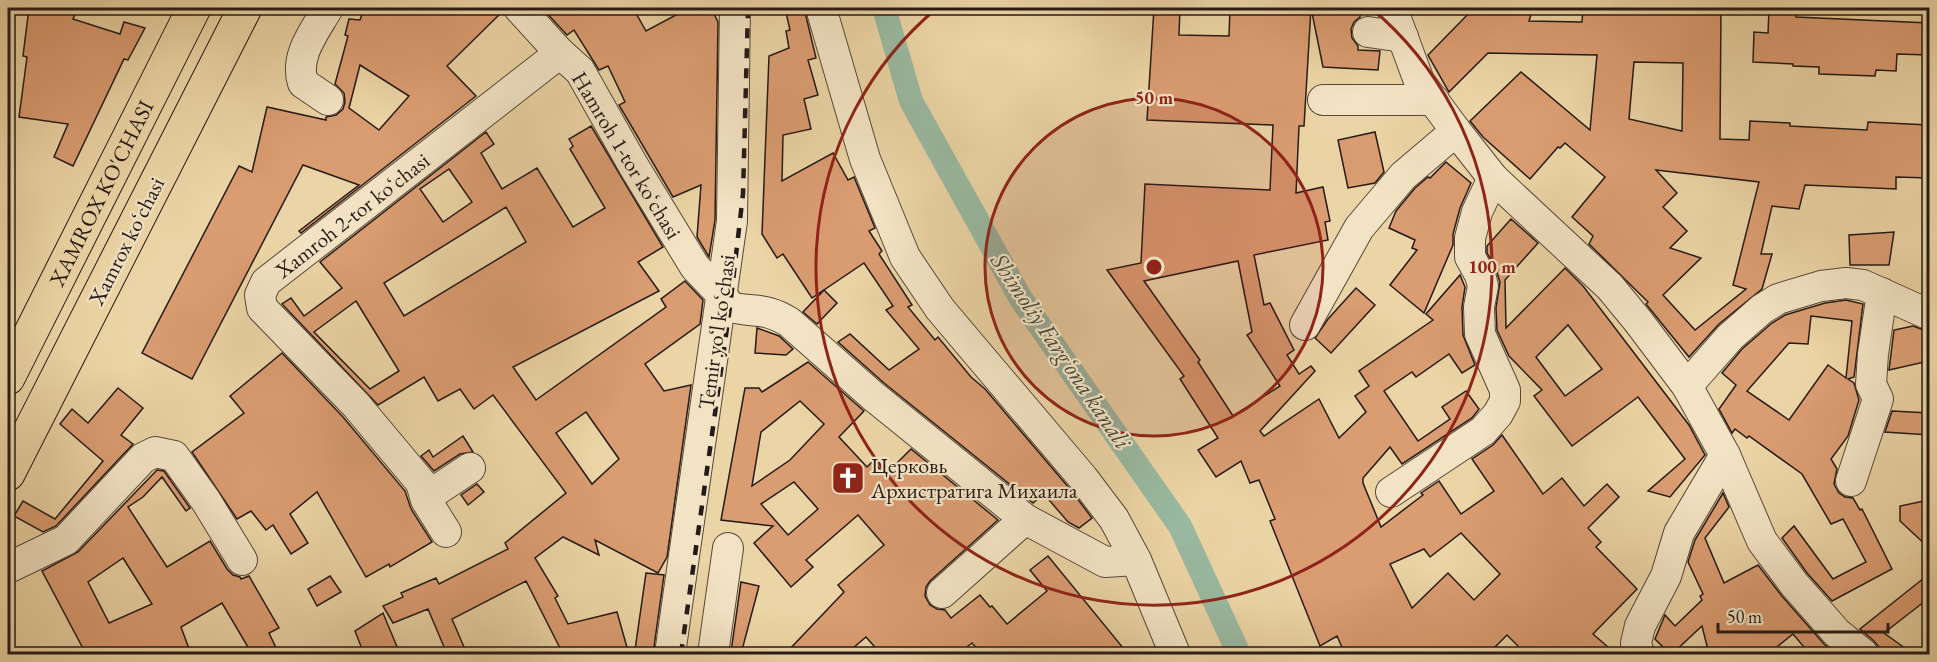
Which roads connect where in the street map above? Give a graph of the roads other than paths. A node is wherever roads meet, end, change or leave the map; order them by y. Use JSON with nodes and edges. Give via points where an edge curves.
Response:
{"nodes":[{"id":1,"x":194,"y":8,"type":"edge"},
{"id":2,"x":245,"y":8,"type":"edge"},
{"id":3,"x":328,"y":8,"type":"edge"},
{"id":4,"x":519,"y":8,"type":"edge"},
{"id":5,"x":735,"y":8,"type":"edge"},
{"id":6,"x":821,"y":8,"type":"edge"},
{"id":7,"x":1392,"y":8,"type":"edge"},
{"id":8,"x":1368,"y":32,"type":"dead end"},
{"id":9,"x":1403,"y":37,"type":"junction"},
{"id":10,"x":560,"y":52,"type":"junction"},
{"id":11,"x":328,"y":100,"type":"dead end"},
{"id":12,"x":1323,"y":100,"type":"dead end"},
{"id":13,"x":1434,"y":100,"type":"junction"},
{"id":14,"x":1456,"y":131,"type":"junction"},
{"id":15,"x":1493,"y":178,"type":"junction"},
{"id":16,"x":1882,"y":293,"type":"junction"},
{"id":17,"x":726,"y":301,"type":"junction"},
{"id":18,"x":1929,"y":315,"type":"edge"},
{"id":19,"x":1305,"y":325,"type":"dead end"},
{"id":20,"x":8,"y":378,"type":"edge"},
{"id":21,"x":1687,"y":386,"type":"junction"},
{"id":22,"x":1725,"y":455,"type":"junction"},
{"id":23,"x":470,"y":468,"type":"dead end"},
{"id":24,"x":8,"y":474,"type":"edge"},
{"id":25,"x":1851,"y":481,"type":"dead end"},
{"id":26,"x":421,"y":483,"type":"junction"},
{"id":27,"x":1391,"y":492,"type":"dead end"},
{"id":28,"x":1025,"y":519,"type":"junction"},
{"id":29,"x":446,"y":532,"type":"dead end"},
{"id":30,"x":728,"y":548,"type":"dead end"},
{"id":31,"x":242,"y":560,"type":"dead end"},
{"id":32,"x":1136,"y":560,"type":"junction"},
{"id":33,"x":8,"y":568,"type":"edge"},
{"id":34,"x":942,"y":593,"type":"dead end"},
{"id":35,"x":1633,"y":651,"type":"edge"},
{"id":36,"x":670,"y":654,"type":"edge"},
{"id":37,"x":713,"y":654,"type":"edge"},
{"id":38,"x":1175,"y":654,"type":"edge"},
{"id":39,"x":1863,"y":654,"type":"edge"}],
"edges":[{"from":1,"to":20,"type":"main road","name":"XAMROX KO'CHASI"},
{"from":2,"to":24,"type":"main road","name":"Xamrox koʻchasi"},
{"from":3,"to":11,"type":"street","via":[[300,64],[303,83]]},
{"from":4,"to":10,"type":"street","name":"Hamroh 1-tor koʻchasi"},
{"from":5,"to":17,"type":"street","name":"Temir yoʻl koʻchasi","via":[[732,221]]},
{"from":6,"to":32,"type":"street","via":[[865,159],[905,257],[940,309],[1083,478],[1114,519]]},
{"from":7,"to":9,"type":"street"},
{"from":8,"to":9,"type":"street"},
{"from":9,"to":13,"type":"street","via":[[1419,81]]},
{"from":10,"to":17,"type":"street","name":"Hamroh 1-tor koʻchasi","via":[[579,71],[695,267]]},
{"from":10,"to":26,"type":"street","name":"Xamroh 2-tor koʻchasi","via":[[266,282],[260,295],[262,308],[356,405]]},
{"from":12,"to":13,"type":"street"},
{"from":13,"to":14,"type":"street"},
{"from":14,"to":15,"type":"street"},
{"from":14,"to":19,"type":"street","via":[[1404,176],[1359,228]]},
{"from":15,"to":21,"type":"street","via":[[1610,287]]},
{"from":15,"to":27,"type":"street","via":[[1477,212],[1470,256],[1483,286],[1480,334],[1504,390],[1504,401],[1483,431]]},
{"from":16,"to":18,"type":"street"},
{"from":16,"to":21,"type":"street","via":[[1846,283],[1778,299],[1730,337]]},
{"from":16,"to":25,"type":"street","via":[[1871,384],[1878,399]]},
{"from":17,"to":28,"type":"street","via":[[744,310],[765,310],[789,321],[873,396]]},
{"from":17,"to":36,"type":"street","name":"Temir yoʻl koʻchasi","via":[[708,384]]},
{"from":21,"to":22,"type":"street"},
{"from":22,"to":35,"type":"street","via":[[1679,533]]},
{"from":22,"to":39,"type":"street","via":[[1762,540],[1837,633]]},
{"from":23,"to":26,"type":"street","via":[[437,490],[428,491]]},
{"from":26,"to":29,"type":"street","name":"Xamroh 2-tor koʻchasi","via":[[429,506]]},
{"from":28,"to":32,"type":"street","via":[[1105,562]]},
{"from":28,"to":34,"type":"street"},
{"from":30,"to":37,"type":"street"},
{"from":31,"to":33,"type":"street","via":[[174,456],[155,452],[143,458],[66,540]]},
{"from":32,"to":38,"type":"street"}]}
